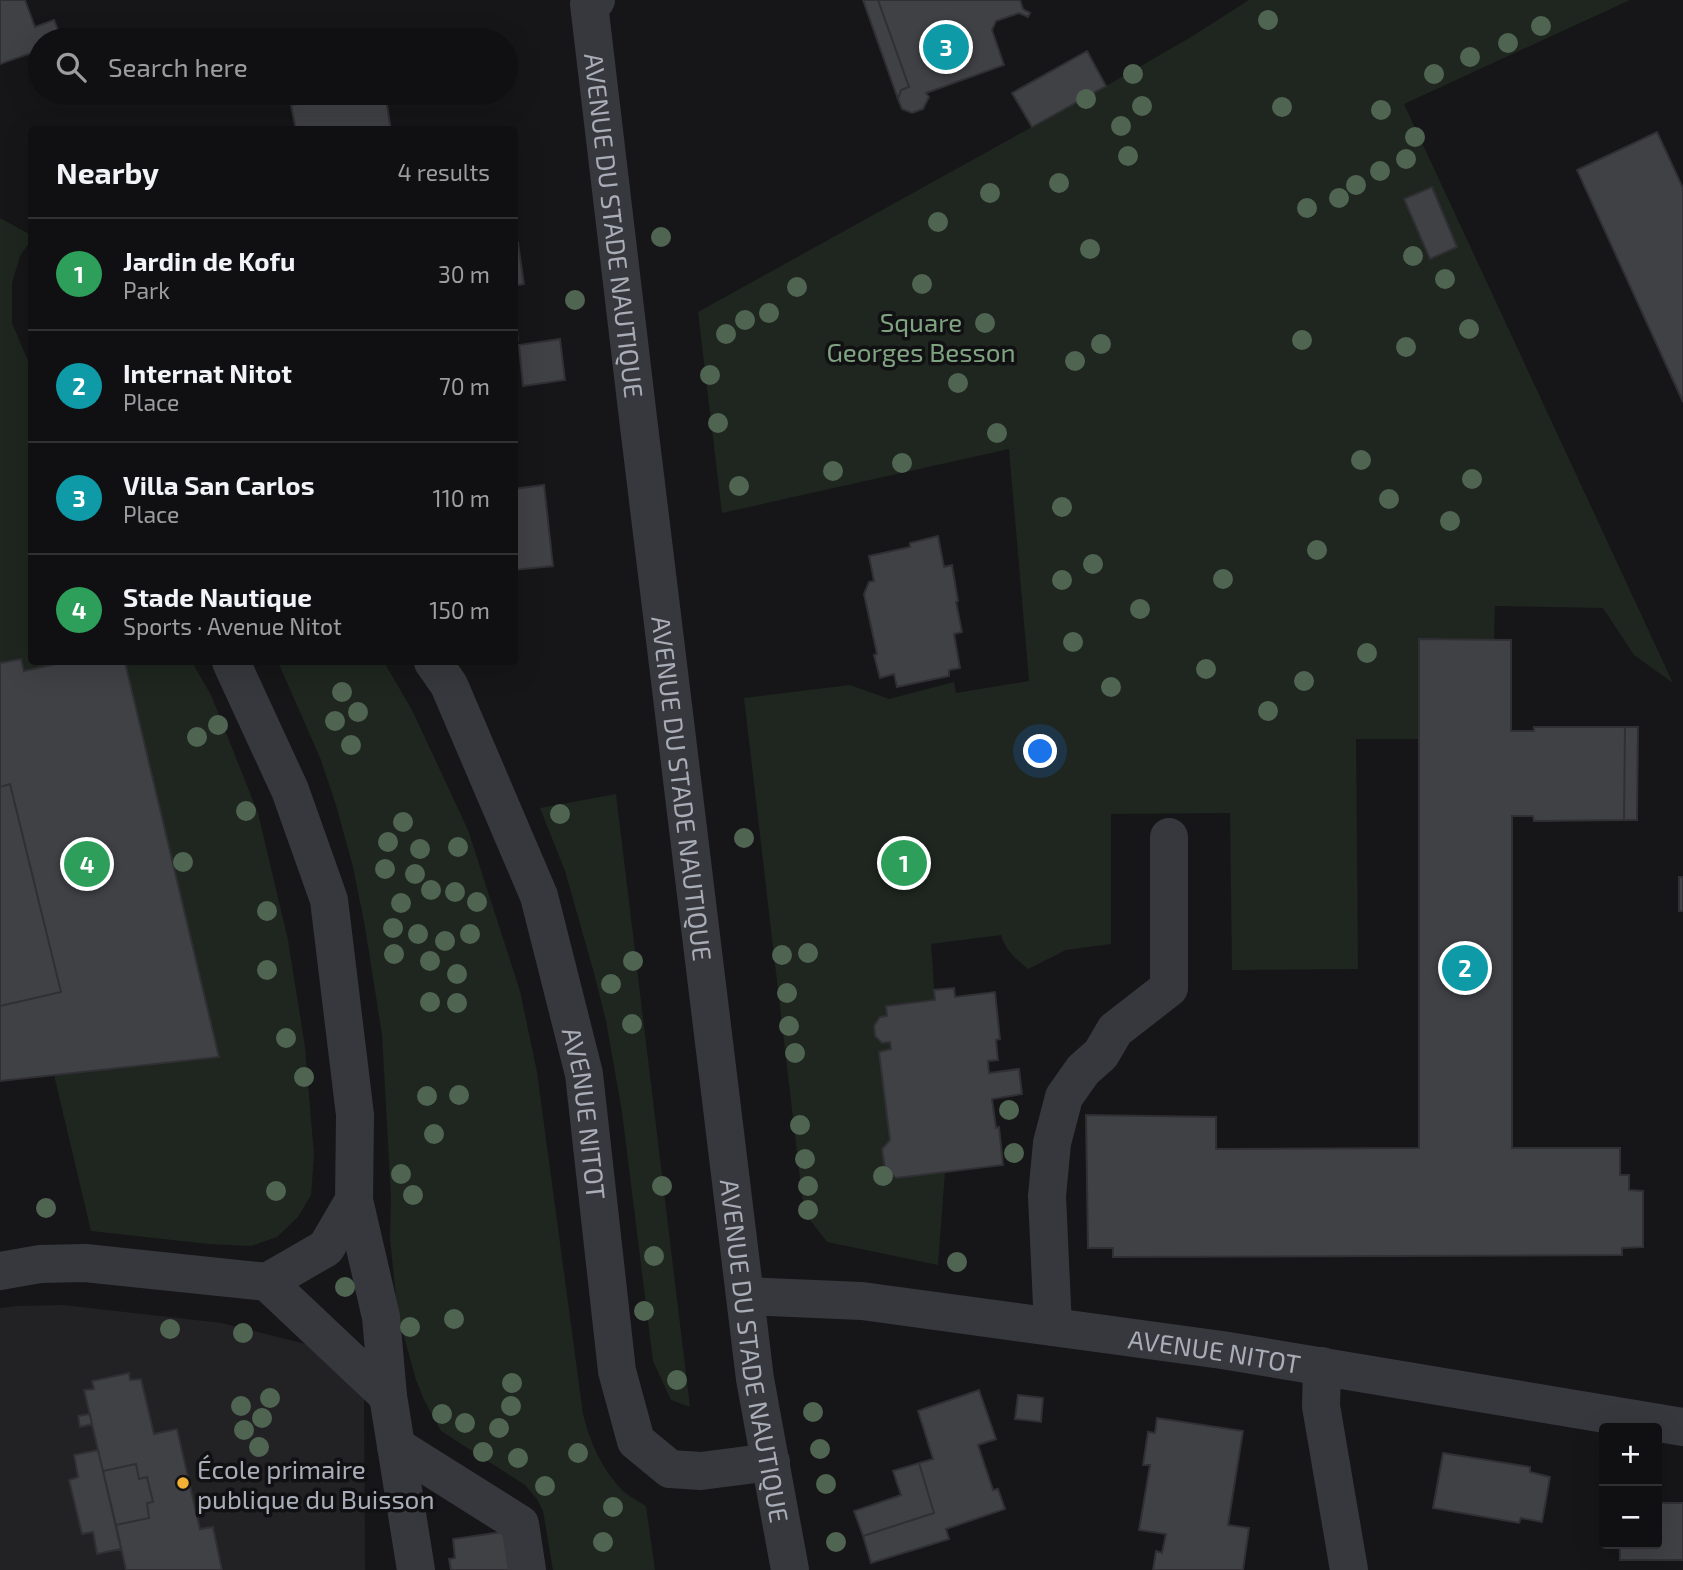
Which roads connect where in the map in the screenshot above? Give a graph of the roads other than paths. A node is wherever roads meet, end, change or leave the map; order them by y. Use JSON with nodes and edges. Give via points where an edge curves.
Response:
{"nodes":[{"id":1,"x":593,"y":2,"type":"edge"},
{"id":2,"x":232,"y":665,"type":"edge"},
{"id":3,"x":435,"y":665,"type":"edge"},
{"id":4,"x":1168,"y":837,"type":"dead end"},
{"id":5,"x":354,"y":1200,"type":"junction"},
{"id":6,"x":0,"y":1271,"type":"edge"},
{"id":7,"x":267,"y":1282,"type":"junction"},
{"id":8,"x":746,"y":1296,"type":"junction"},
{"id":9,"x":1052,"y":1327,"type":"junction"},
{"id":10,"x":1322,"y":1366,"type":"junction"},
{"id":11,"x":388,"y":1396,"type":"junction"},
{"id":12,"x":1683,"y":1427,"type":"edge"},
{"id":13,"x":396,"y":1446,"type":"junction"},
{"id":14,"x":771,"y":1462,"type":"junction"},
{"id":15,"x":416,"y":1570,"type":"edge"},
{"id":16,"x":527,"y":1570,"type":"edge"},
{"id":17,"x":790,"y":1570,"type":"edge"},
{"id":18,"x":1349,"y":1570,"type":"edge"}],
"edges":[{"from":1,"to":8,"type":"street","name":"AVENUE DU STADE NAUTIQUE","via":[[655,561]]},
{"from":2,"to":5,"type":"street","via":[[290,790],[329,901],[355,1115]]},
{"from":3,"to":14,"type":"street","name":"AVENUE NITOT","via":[[449,685],[539,896],[584,1074],[617,1371],[635,1441],[670,1469],[701,1471]]},
{"from":4,"to":9,"type":"street","via":[[1169,988],[1115,1030],[1101,1054],[1083,1070],[1064,1097],[1052,1143],[1046,1196]]},
{"from":5,"to":7,"type":"street","via":[[326,1248]]},
{"from":5,"to":11,"type":"street","via":[[381,1317]]},
{"from":6,"to":7,"type":"street","via":[[40,1264],[85,1264]]},
{"from":7,"to":11,"type":"street"},
{"from":8,"to":9,"type":"street","name":"AVENUE NITOT","via":[[862,1301]]},
{"from":8,"to":14,"type":"street","name":"AVENUE DU STADE NAUTIQUE"},
{"from":9,"to":10,"type":"street","name":"AVENUE NITOT"},
{"from":10,"to":12,"type":"street","name":"AVENUE NITOT"},
{"from":10,"to":18,"type":"street","via":[[1321,1406]]},
{"from":11,"to":13,"type":"street"},
{"from":13,"to":15,"type":"street"},
{"from":13,"to":16,"type":"street","via":[[520,1524]]},
{"from":14,"to":17,"type":"street","name":"AVENUE DU STADE NAUTIQUE"}]}
